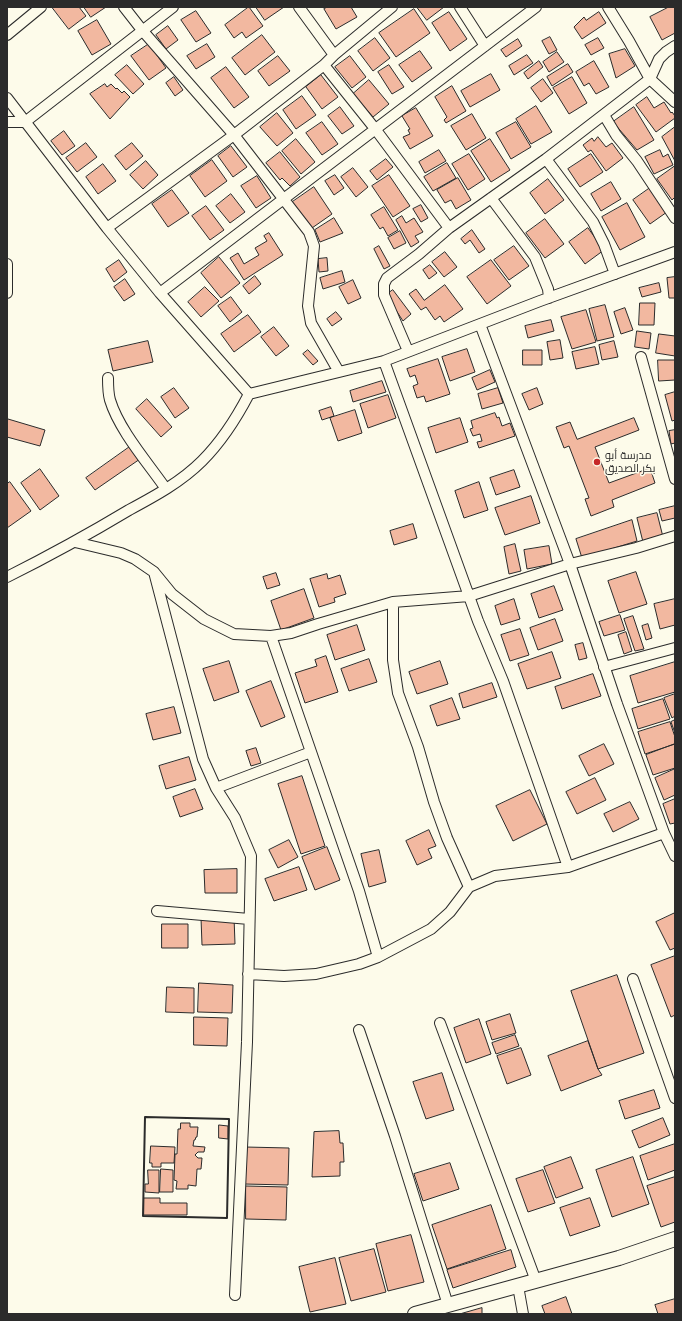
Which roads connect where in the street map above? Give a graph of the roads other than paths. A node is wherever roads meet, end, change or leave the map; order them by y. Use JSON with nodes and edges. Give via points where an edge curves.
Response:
{"nodes":[{"id":1,"x":41,"y":7,"type":"edge"},
{"id":2,"x":124,"y":7,"type":"edge"},
{"id":3,"x":173,"y":7,"type":"edge"},
{"id":4,"x":299,"y":7,"type":"edge"},
{"id":5,"x":392,"y":7,"type":"edge"},
{"id":6,"x":460,"y":7,"type":"edge"},
{"id":7,"x":536,"y":7,"type":"edge"},
{"id":8,"x":608,"y":7,"type":"edge"},
{"id":9,"x":142,"y":30,"type":"junction"},
{"id":10,"x":7,"y":35,"type":"edge"},
{"id":11,"x":485,"y":46,"type":"junction"},
{"id":12,"x":675,"y":46,"type":"edge"},
{"id":13,"x":334,"y":55,"type":"junction"},
{"id":14,"x":324,"y":65,"type":"junction"},
{"id":15,"x":650,"y":79,"type":"junction"},
{"id":16,"x":7,"y":98,"type":"edge"},
{"id":17,"x":675,"y":102,"type":"edge"},
{"id":18,"x":604,"y":115,"type":"junction"},
{"id":19,"x":7,"y":122,"type":"edge"},
{"id":20,"x":25,"y":122,"type":"junction"},
{"id":21,"x":376,"y":130,"type":"junction"},
{"id":22,"x":234,"y":134,"type":"junction"},
{"id":23,"x":546,"y":159,"type":"junction"},
{"id":24,"x":492,"y":198,"type":"junction"},
{"id":25,"x":284,"y":199,"type":"junction"},
{"id":26,"x":675,"y":218,"type":"edge"},
{"id":27,"x":107,"y":228,"type":"junction"},
{"id":28,"x":450,"y":228,"type":"junction"},
{"id":29,"x":675,"y":252,"type":"edge"},
{"id":30,"x":7,"y":264,"type":"edge"},
{"id":31,"x":615,"y":274,"type":"junction"},
{"id":32,"x":7,"y":293,"type":"edge"},
{"id":33,"x":160,"y":293,"type":"junction"},
{"id":34,"x":550,"y":298,"type":"junction"},
{"id":35,"x":480,"y":324,"type":"junction"},
{"id":36,"x":408,"y":351,"type":"junction"},
{"id":37,"x":641,"y":357,"type":"dead end"},
{"id":38,"x":384,"y":361,"type":"junction"},
{"id":39,"x":339,"y":372,"type":"junction"},
{"id":40,"x":108,"y":378,"type":"dead end"},
{"id":41,"x":249,"y":394,"type":"junction"},
{"id":42,"x":675,"y":479,"type":"edge"},
{"id":43,"x":166,"y":489,"type":"junction"},
{"id":44,"x":675,"y":536,"type":"edge"},
{"id":45,"x":75,"y":542,"type":"junction"},
{"id":46,"x":570,"y":564,"type":"junction"},
{"id":47,"x":154,"y":572,"type":"junction"},
{"id":48,"x":7,"y":577,"type":"edge"},
{"id":49,"x":469,"y":596,"type":"junction"},
{"id":50,"x":393,"y":602,"type":"junction"},
{"id":51,"x":271,"y":636,"type":"junction"},
{"id":52,"x":675,"y":648,"type":"edge"},
{"id":53,"x":604,"y":667,"type":"junction"},
{"id":54,"x":311,"y":752,"type":"junction"},
{"id":55,"x":216,"y":788,"type":"junction"},
{"id":56,"x":664,"y":833,"type":"junction"},
{"id":57,"x":675,"y":856,"type":"edge"},
{"id":58,"x":568,"y":867,"type":"junction"},
{"id":59,"x":469,"y":887,"type":"junction"},
{"id":60,"x":157,"y":911,"type":"dead end"},
{"id":61,"x":249,"y":919,"type":"junction"},
{"id":62,"x":378,"y":957,"type":"junction"},
{"id":63,"x":248,"y":974,"type":"junction"},
{"id":64,"x":634,"y":980,"type":"dead end"},
{"id":65,"x":440,"y":1023,"type":"dead end"},
{"id":66,"x":359,"y":1030,"type":"dead end"},
{"id":67,"x":675,"y":1098,"type":"edge"},
{"id":68,"x":675,"y":1239,"type":"edge"},
{"id":69,"x":536,"y":1281,"type":"junction"},
{"id":70,"x":518,"y":1286,"type":"junction"},
{"id":71,"x":235,"y":1295,"type":"dead end"},
{"id":72,"x":448,"y":1305,"type":"junction"},
{"id":73,"x":416,"y":1314,"type":"edge"},
{"id":74,"x":523,"y":1314,"type":"edge"}],
"edges":[{"from":1,"to":10,"type":"street"},
{"from":2,"to":9,"type":"street"},
{"from":3,"to":9,"type":"street"},
{"from":4,"to":13,"type":"street"},
{"from":5,"to":13,"type":"street"},
{"from":6,"to":11,"type":"street"},
{"from":7,"to":11,"type":"street"},
{"from":8,"to":15,"type":"street"},
{"from":9,"to":20,"type":"street"},
{"from":9,"to":22,"type":"street"},
{"from":11,"to":21,"type":"street"},
{"from":12,"to":15,"type":"street","via":[[659,59]]},
{"from":13,"to":14,"type":"street"},
{"from":14,"to":21,"type":"street"},
{"from":14,"to":22,"type":"street"},
{"from":15,"to":17,"type":"street"},
{"from":15,"to":18,"type":"street"},
{"from":16,"to":20,"type":"street"},
{"from":18,"to":23,"type":"street"},
{"from":18,"to":26,"type":"street"},
{"from":19,"to":20,"type":"street"},
{"from":20,"to":27,"type":"street"},
{"from":21,"to":25,"type":"street"},
{"from":21,"to":28,"type":"street"},
{"from":22,"to":25,"type":"street"},
{"from":22,"to":27,"type":"street"},
{"from":23,"to":24,"type":"street"},
{"from":23,"to":31,"type":"street","via":[[593,222]]},
{"from":24,"to":28,"type":"street"},
{"from":24,"to":34,"type":"street","via":[[535,257]]},
{"from":25,"to":33,"type":"street"},
{"from":25,"to":39,"type":"street","via":[[309,232],[314,246],[308,306],[311,323]]},
{"from":27,"to":33,"type":"street"},
{"from":28,"to":36,"type":"street","via":[[387,278],[384,284],[386,303]]},
{"from":29,"to":31,"type":"street"},
{"from":30,"to":32,"type":"street"},
{"from":31,"to":34,"type":"street"},
{"from":33,"to":41,"type":"street"},
{"from":34,"to":35,"type":"street"},
{"from":35,"to":36,"type":"street"},
{"from":35,"to":46,"type":"street"},
{"from":36,"to":38,"type":"street"},
{"from":37,"to":42,"type":"street"},
{"from":38,"to":39,"type":"street"},
{"from":38,"to":49,"type":"street"},
{"from":39,"to":41,"type":"street"},
{"from":40,"to":43,"type":"street","via":[[109,399],[116,414]]},
{"from":41,"to":43,"type":"street","via":[[232,424],[212,451],[190,472]]},
{"from":43,"to":45,"type":"street"},
{"from":44,"to":46,"type":"street"},
{"from":45,"to":47,"type":"street","via":[[121,553]]},
{"from":45,"to":48,"type":"street"},
{"from":46,"to":49,"type":"street"},
{"from":46,"to":53,"type":"street"},
{"from":47,"to":51,"type":"street","via":[[172,594],[204,619],[234,634]]},
{"from":47,"to":55,"type":"street","via":[[194,730]]},
{"from":49,"to":50,"type":"street"},
{"from":49,"to":58,"type":"street","via":[[503,681]]},
{"from":50,"to":51,"type":"street","via":[[291,633]]},
{"from":50,"to":59,"type":"street","via":[[394,660],[398,693],[447,838]]},
{"from":51,"to":54,"type":"street"},
{"from":52,"to":53,"type":"street"},
{"from":53,"to":56,"type":"street"},
{"from":54,"to":55,"type":"street"},
{"from":54,"to":62,"type":"street","via":[[359,891]]},
{"from":55,"to":61,"type":"street","via":[[235,818],[251,856]]},
{"from":56,"to":57,"type":"street"},
{"from":56,"to":58,"type":"street"},
{"from":58,"to":59,"type":"street","via":[[495,876]]},
{"from":59,"to":62,"type":"street","via":[[450,912],[431,929]]},
{"from":60,"to":61,"type":"street"},
{"from":61,"to":63,"type":"street"},
{"from":62,"to":63,"type":"street","via":[[316,974]]},
{"from":63,"to":71,"type":"street"},
{"from":64,"to":67,"type":"street"},
{"from":65,"to":69,"type":"street"},
{"from":66,"to":72,"type":"street"},
{"from":68,"to":69,"type":"street"},
{"from":69,"to":70,"type":"street"},
{"from":70,"to":72,"type":"street"},
{"from":70,"to":74,"type":"street"},
{"from":72,"to":73,"type":"street"}]}
